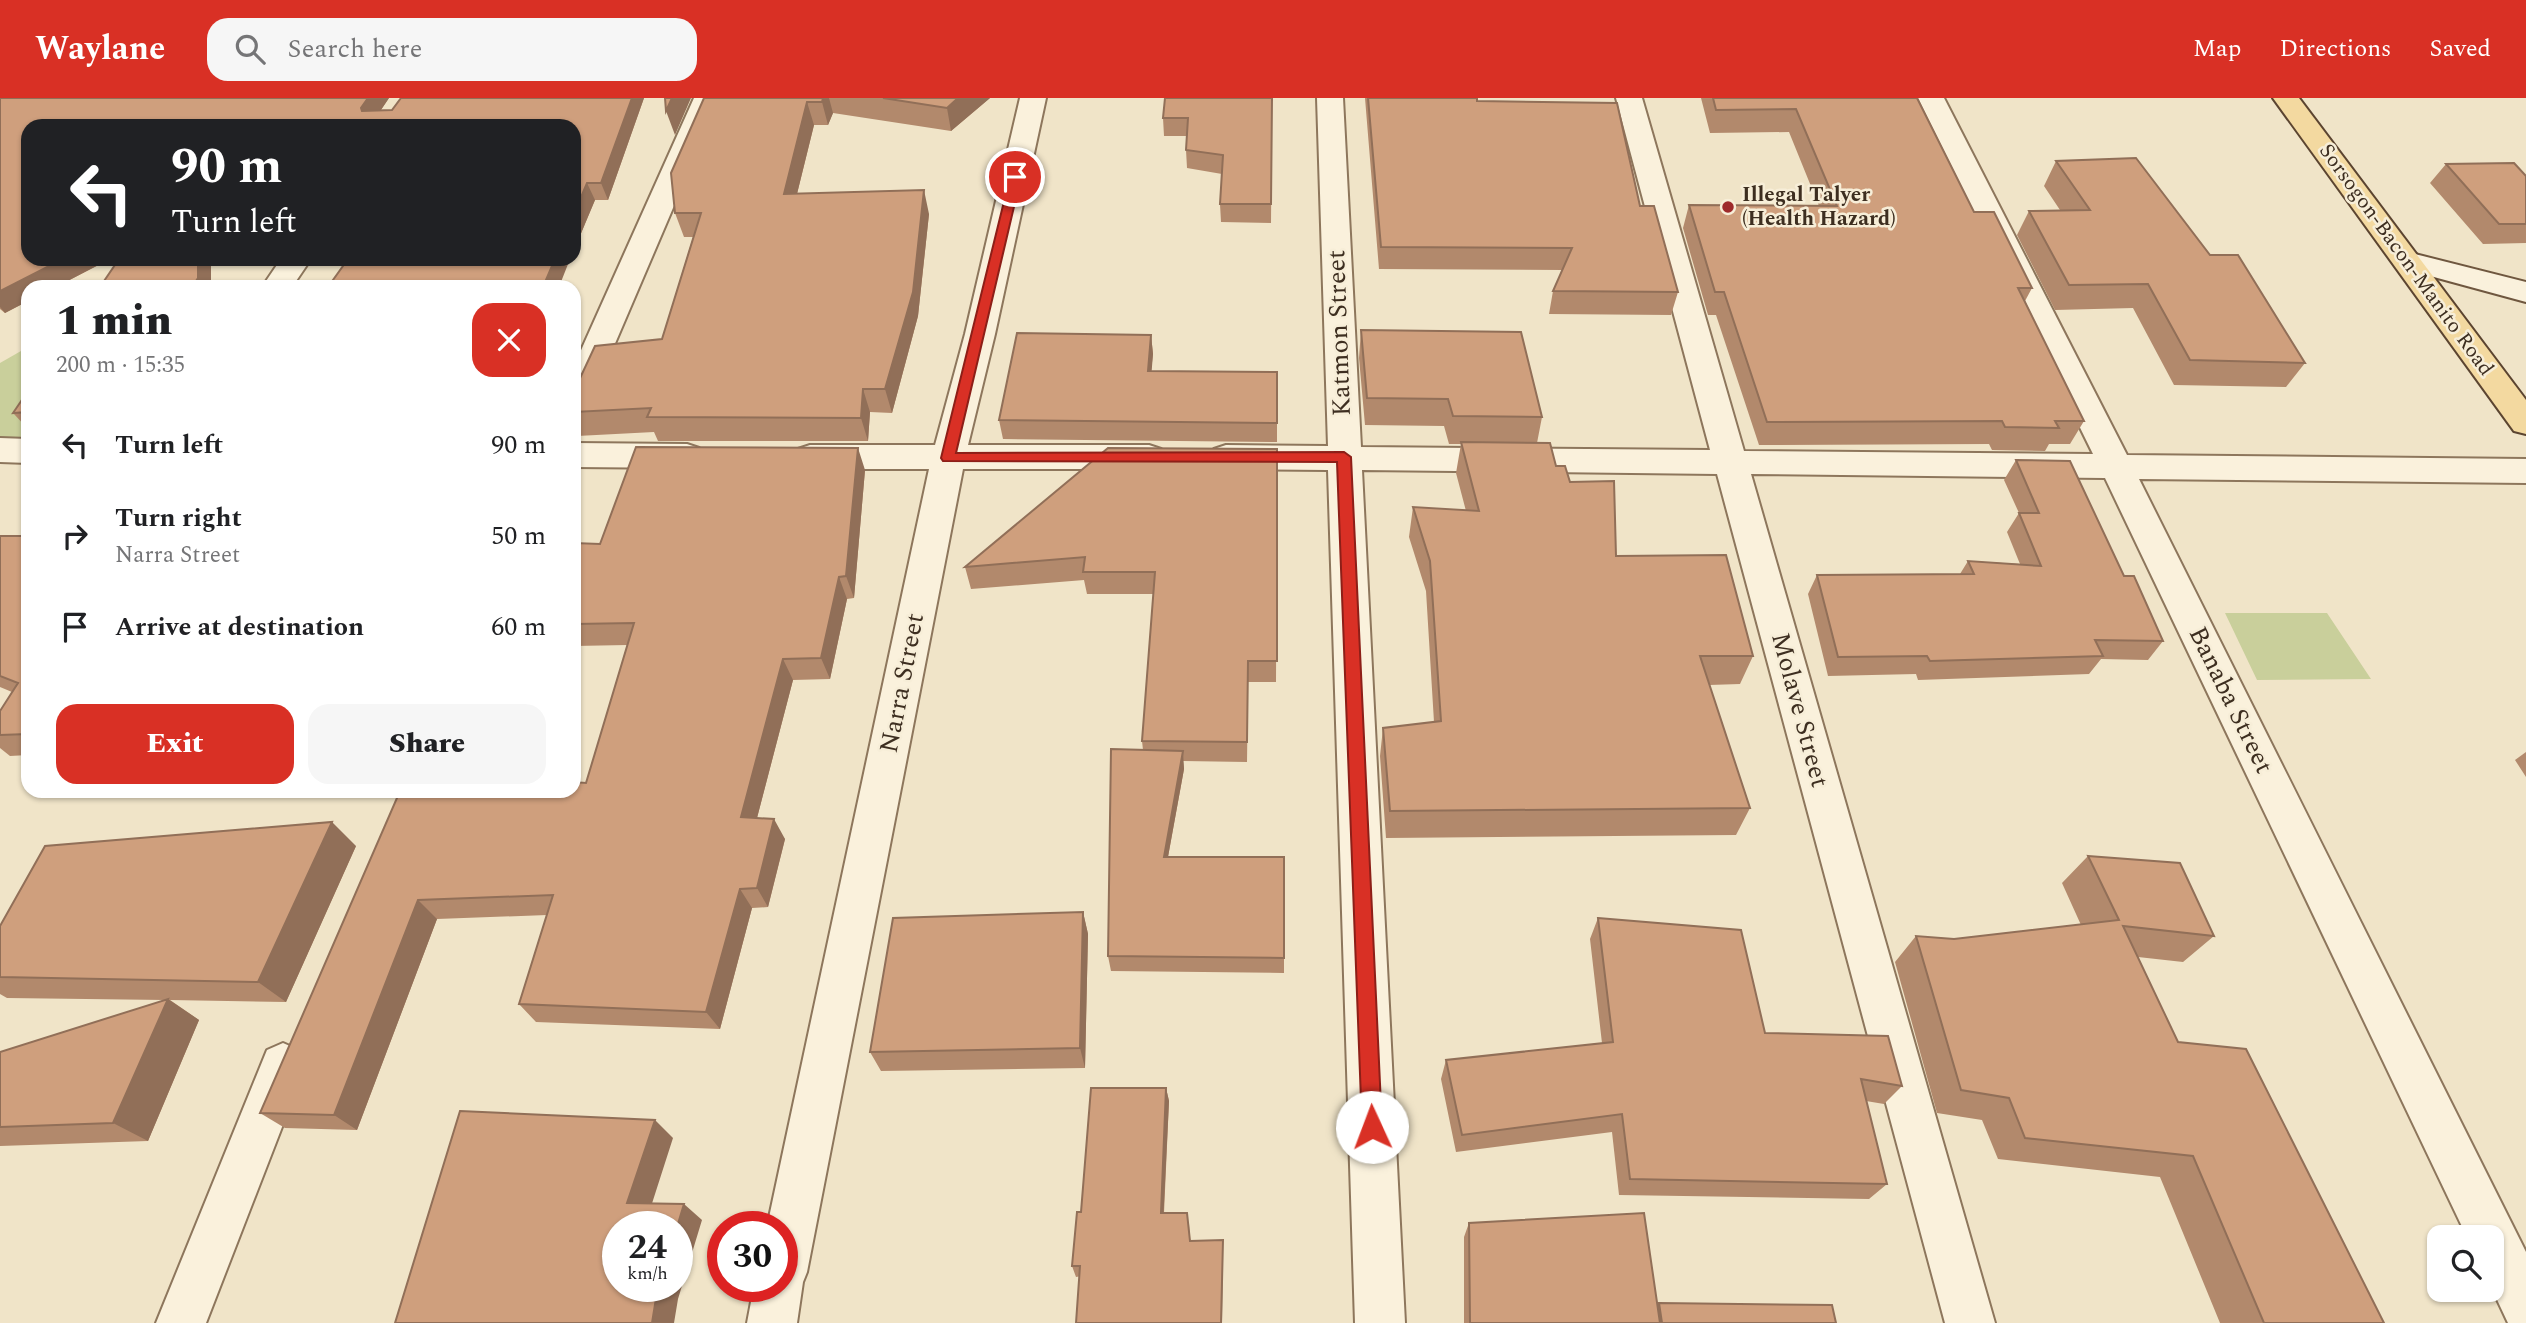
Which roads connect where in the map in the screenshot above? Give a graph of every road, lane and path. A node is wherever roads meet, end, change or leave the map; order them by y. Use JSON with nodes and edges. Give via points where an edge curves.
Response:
{"nodes":[{"id":1,"x":707,"y":98,"type":"edge"},
{"id":2,"x":1033,"y":98,"type":"edge"},
{"id":3,"x":1330,"y":98,"type":"edge"},
{"id":4,"x":1629,"y":98,"type":"edge"},
{"id":5,"x":1931,"y":98,"type":"edge"},
{"id":6,"x":2286,"y":98,"type":"edge"},
{"id":7,"x":2407,"y":261,"type":"junction"},
{"id":8,"x":2526,"y":292,"type":"edge"},
{"id":9,"x":581,"y":386,"type":"edge"},
{"id":10,"x":2526,"y":422,"type":"edge"},
{"id":11,"x":0,"y":450,"type":"edge"},
{"id":12,"x":21,"y":451,"type":"edge"},
{"id":13,"x":581,"y":455,"type":"edge"},
{"id":14,"x":712,"y":456,"type":"edge"},
{"id":15,"x":782,"y":456,"type":"edge"},
{"id":16,"x":1344,"y":457,"type":"junction"},
{"id":17,"x":948,"y":458,"type":"junction"},
{"id":18,"x":1731,"y":464,"type":"junction"},
{"id":19,"x":2116,"y":467,"type":"junction"},
{"id":20,"x":2526,"y":471,"type":"edge"},
{"id":21,"x":297,"y":1032,"type":"edge"},
{"id":22,"x":794,"y":1211,"type":"edge"},
{"id":23,"x":776,"y":1302,"type":"edge"},
{"id":24,"x":2526,"y":1305,"type":"edge"},
{"id":25,"x":181,"y":1323,"type":"edge"},
{"id":26,"x":772,"y":1323,"type":"edge"},
{"id":27,"x":1380,"y":1323,"type":"edge"},
{"id":28,"x":1969,"y":1323,"type":"edge"}],
"edges":[{"from":1,"to":9,"type":"street"},
{"from":2,"to":17,"type":"street","name":"Narra Street"},
{"from":3,"to":16,"type":"street","name":"Katmon Street"},
{"from":4,"to":18,"type":"street","name":"Molave Street"},
{"from":5,"to":19,"type":"street","name":"Banaba Street"},
{"from":6,"to":7,"type":"main road","name":"Sorsogon-Bacon-Manito Road"},
{"from":7,"to":8,"type":"street"},
{"from":7,"to":10,"type":"main road","name":"Sorsogon-Bacon-Manito Road"},
{"from":11,"to":12,"type":"street"},
{"from":13,"to":14,"type":"street"},
{"from":15,"to":17,"type":"street"},
{"from":16,"to":17,"type":"street"},
{"from":16,"to":18,"type":"street"},
{"from":16,"to":27,"type":"street","name":"Katmon Street"},
{"from":17,"to":22,"type":"street","name":"Narra Street"},
{"from":18,"to":19,"type":"street"},
{"from":18,"to":28,"type":"street","name":"Molave Street"},
{"from":19,"to":20,"type":"street"},
{"from":19,"to":24,"type":"street","name":"Banaba Street"},
{"from":21,"to":25,"type":"street"},
{"from":23,"to":26,"type":"street"}]}
